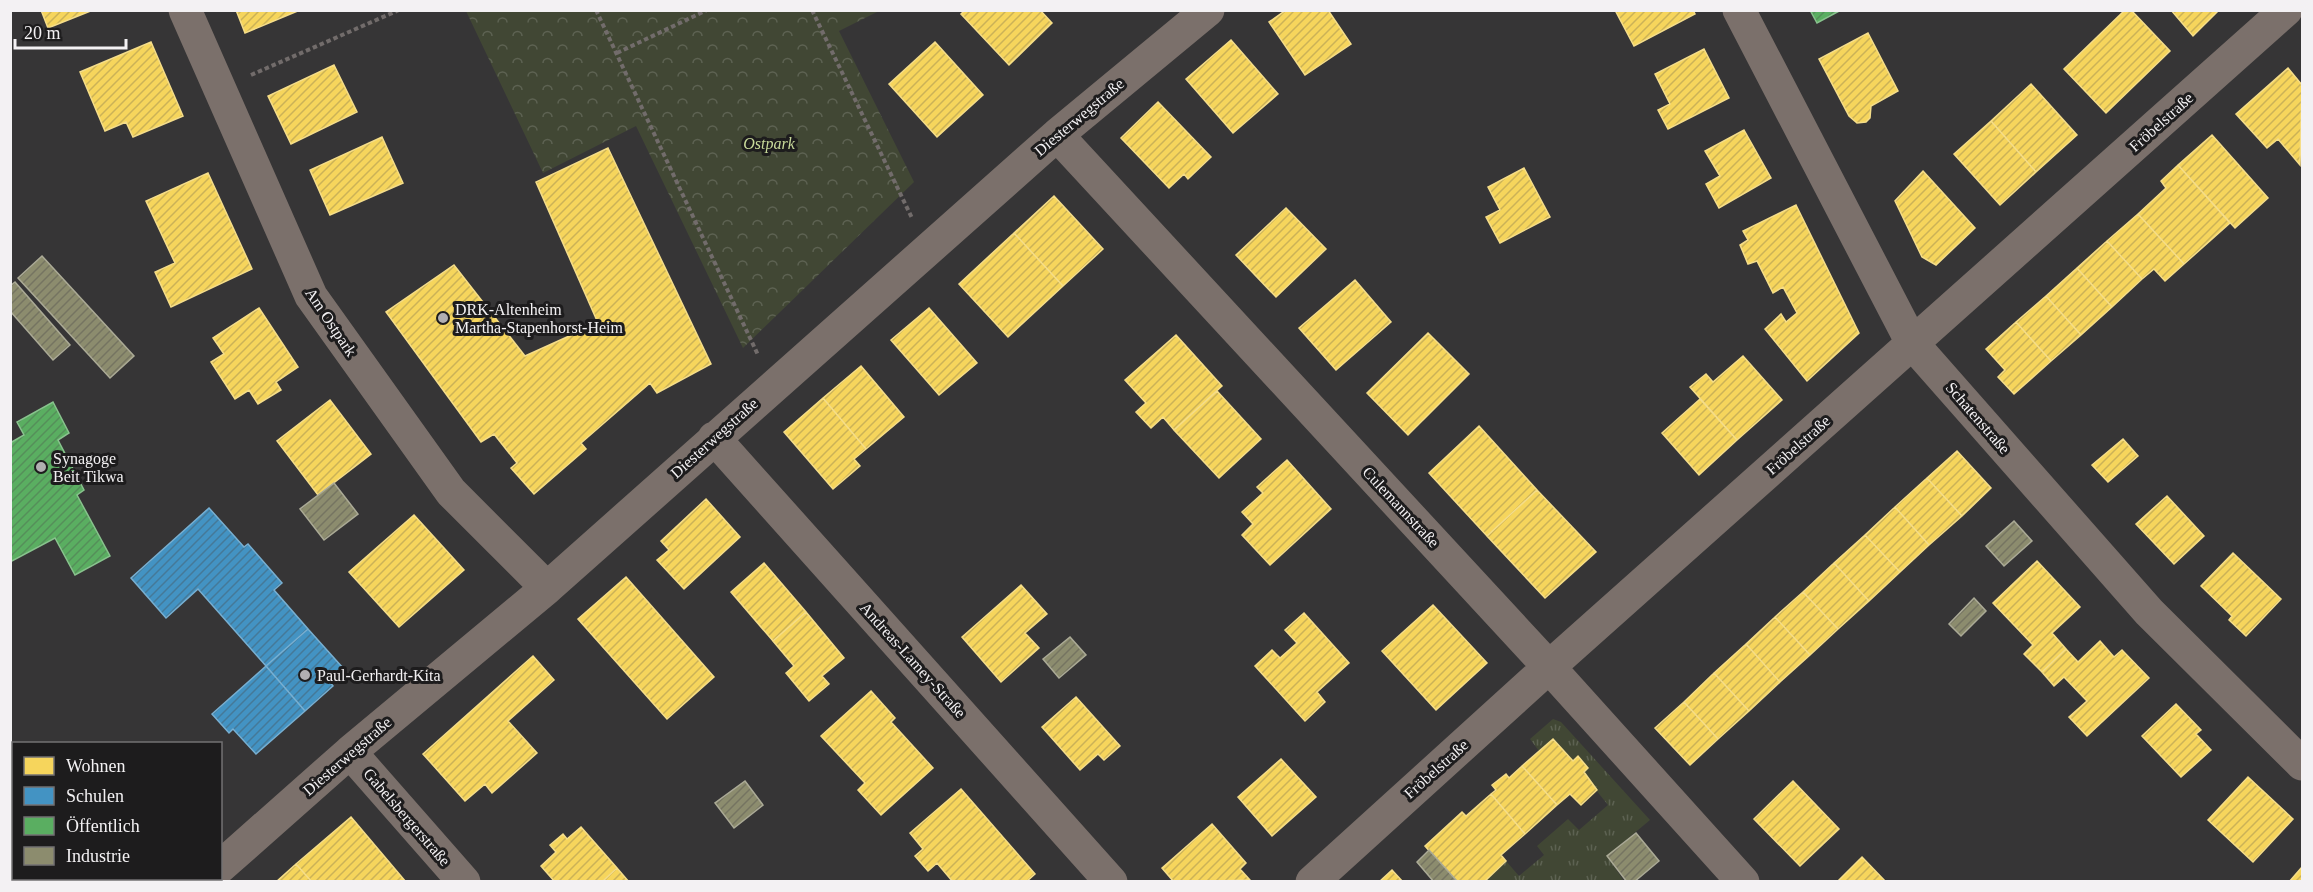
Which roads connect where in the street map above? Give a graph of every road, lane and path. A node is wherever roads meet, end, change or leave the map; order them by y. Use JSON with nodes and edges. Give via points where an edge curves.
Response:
{"nodes":[{"id":1,"x":185,"y":10,"type":"edge"},
{"id":2,"x":399,"y":10,"type":"edge"},
{"id":3,"x":596,"y":10,"type":"edge"},
{"id":4,"x":707,"y":10,"type":"edge"},
{"id":5,"x":812,"y":10,"type":"edge"},
{"id":6,"x":1739,"y":10,"type":"edge"},
{"id":7,"x":2286,"y":10,"type":"edge"},
{"id":8,"x":1197,"y":14,"type":"edge"},
{"id":9,"x":617,"y":53,"type":"junction"},
{"id":10,"x":219,"y":89,"type":"junction"},
{"id":11,"x":1057,"y":135,"type":"junction"},
{"id":12,"x":927,"y":248,"type":"junction"},
{"id":13,"x":1912,"y":343,"type":"junction"},
{"id":14,"x":772,"y":386,"type":"junction"},
{"id":15,"x":714,"y":438,"type":"junction"},
{"id":16,"x":548,"y":588,"type":"junction"},
{"id":17,"x":1549,"y":667,"type":"junction"},
{"id":18,"x":350,"y":752,"type":"junction"},
{"id":19,"x":2302,"y":764,"type":"edge"},
{"id":20,"x":10,"y":852,"type":"edge"},
{"id":21,"x":12,"y":860,"type":"edge"},
{"id":22,"x":222,"y":865,"type":"edge"},
{"id":23,"x":464,"y":882,"type":"edge"},
{"id":24,"x":1112,"y":882,"type":"edge"},
{"id":25,"x":1312,"y":882,"type":"edge"},
{"id":26,"x":1743,"y":882,"type":"edge"}],
"edges":[{"from":1,"to":10,"type":"street","name":"Am Ostpark"},
{"from":2,"to":10,"type":"path"},
{"from":3,"to":9,"type":"path"},
{"from":4,"to":9,"type":"path"},
{"from":5,"to":12,"type":"path"},
{"from":6,"to":13,"type":"street","name":"Schatenstraße"},
{"from":7,"to":13,"type":"street","name":"Fröbelstraße"},
{"from":8,"to":11,"type":"street","name":"Diesterwegstraße"},
{"from":9,"to":14,"type":"path"},
{"from":10,"to":16,"type":"street","name":"Am Ostpark","via":[[311,296],[452,492]]},
{"from":11,"to":12,"type":"street","name":"Diesterwegstraße"},
{"from":11,"to":17,"type":"street","name":"Culemannstraße"},
{"from":12,"to":14,"type":"street","name":"Diesterwegstraße"},
{"from":13,"to":17,"type":"street","name":"Fröbelstraße"},
{"from":13,"to":19,"type":"street","name":"Schatenstraße","via":[[2149,612]]},
{"from":14,"to":15,"type":"street","name":"Diesterwegstraße"},
{"from":15,"to":16,"type":"street","name":"Diesterwegstraße"},
{"from":15,"to":24,"type":"street","name":"Andreas-Lamey-Straße"},
{"from":16,"to":18,"type":"street","name":"Diesterwegstraße"},
{"from":17,"to":25,"type":"street","name":"Fröbelstraße"},
{"from":17,"to":26,"type":"street","name":"Culemannstraße"},
{"from":18,"to":22,"type":"street","name":"Diesterwegstraße"},
{"from":18,"to":23,"type":"street","name":"Gabelsbergerstraße"},
{"from":20,"to":21,"type":"path"}]}
